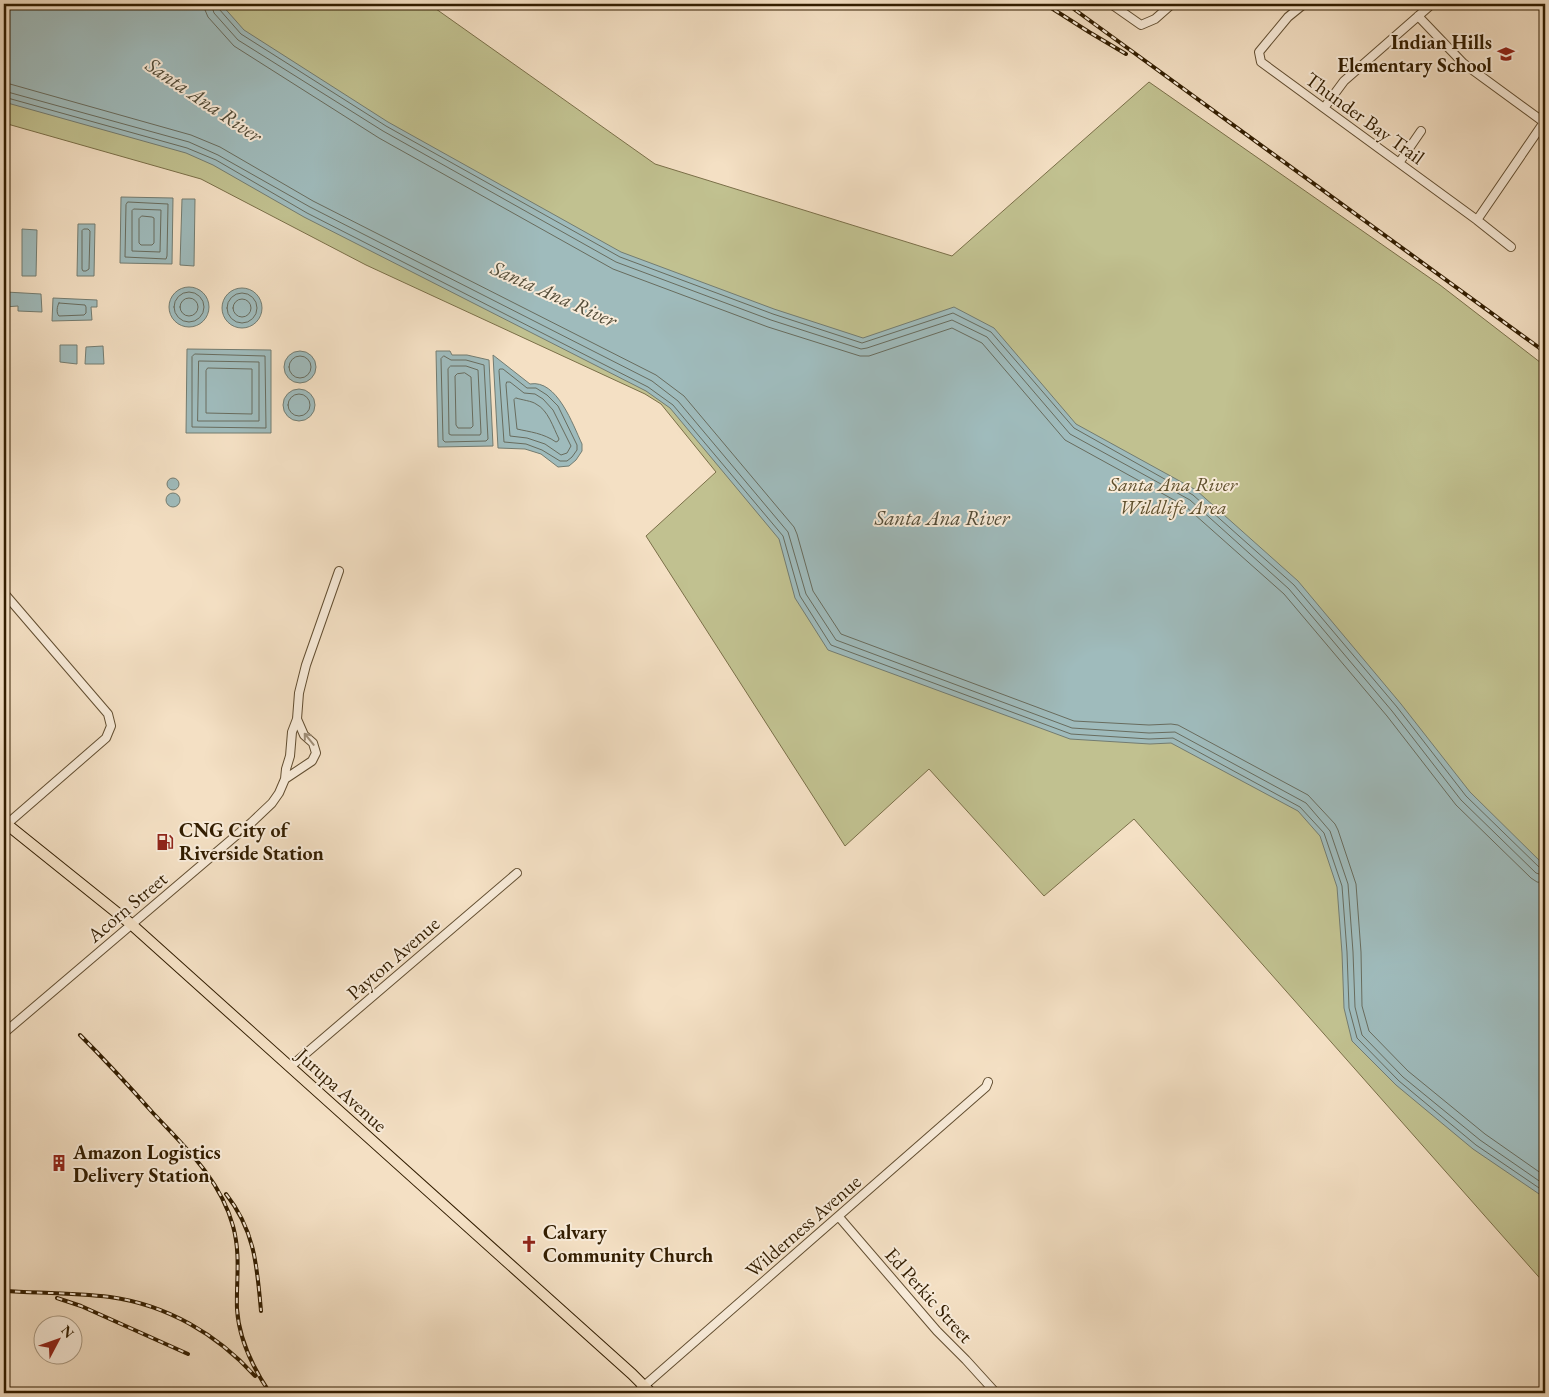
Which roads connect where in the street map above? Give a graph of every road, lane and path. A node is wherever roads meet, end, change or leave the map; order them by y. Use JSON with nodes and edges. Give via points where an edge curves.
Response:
{"nodes":[{"id":1,"x":1111,"y":4,"type":"edge"},
{"id":2,"x":1172,"y":4,"type":"edge"},
{"id":3,"x":1304,"y":4,"type":"edge"},
{"id":4,"x":1432,"y":4,"type":"edge"},
{"id":5,"x":1418,"y":16,"type":"junction"},
{"id":6,"x":1324,"y":108,"type":"junction"},
{"id":7,"x":1544,"y":123,"type":"edge"},
{"id":8,"x":1421,"y":131,"type":"dead end"},
{"id":9,"x":1399,"y":163,"type":"junction"},
{"id":10,"x":1477,"y":220,"type":"junction"},
{"id":11,"x":1511,"y":247,"type":"dead end"},
{"id":12,"x":339,"y":571,"type":"dead end"},
{"id":13,"x":4,"y":593,"type":"edge"},
{"id":14,"x":297,"y":719,"type":"junction"},
{"id":15,"x":285,"y":779,"type":"junction"},
{"id":16,"x":5,"y":823,"type":"edge"},
{"id":17,"x":517,"y":873,"type":"dead end"},
{"id":18,"x":131,"y":924,"type":"junction"},
{"id":19,"x":4,"y":1033,"type":"edge"},
{"id":20,"x":290,"y":1067,"type":"junction"},
{"id":21,"x":988,"y":1082,"type":"dead end"},
{"id":22,"x":839,"y":1218,"type":"junction"},
{"id":23,"x":648,"y":1390,"type":"edge"},
{"id":24,"x":636,"y":1393,"type":"edge"},
{"id":25,"x":996,"y":1393,"type":"edge"}],
"edges":[{"from":1,"to":2,"type":"street","via":[[1141,25]]},
{"from":3,"to":6,"type":"street","name":"Thunder Bay Trail","via":[[1288,17],[1259,52],[1261,62]]},
{"from":4,"to":5,"type":"street"},
{"from":5,"to":6,"type":"street","via":[[1344,81]]},
{"from":5,"to":7,"type":"street","via":[[1463,63]]},
{"from":6,"to":9,"type":"street","name":"Thunder Bay Trail"},
{"from":7,"to":10,"type":"street"},
{"from":8,"to":9,"type":"street"},
{"from":9,"to":10,"type":"street","name":"Thunder Bay Trail"},
{"from":10,"to":11,"type":"street","name":"Thunder Bay Trail"},
{"from":12,"to":14,"type":"street","name":"Acorn Street","via":[[306,665]]},
{"from":13,"to":16,"type":"street","via":[[108,714],[111,726],[106,738]]},
{"from":14,"to":15,"type":"street","name":"Acorn Street"},
{"from":15,"to":14,"type":"street","name":"Acorn Street","one_way":true,"via":[[312,761],[316,753]]},
{"from":15,"to":18,"type":"street","name":"Acorn Street","via":[[279,793],[263,812]]},
{"from":16,"to":18,"type":"main road","name":"Jurupa Avenue"},
{"from":17,"to":20,"type":"street","name":"Payton Avenue"},
{"from":18,"to":19,"type":"street","name":"Acorn Street"},
{"from":18,"to":20,"type":"main road","name":"Jurupa Avenue"},
{"from":20,"to":23,"type":"main road","name":"Jurupa Avenue"},
{"from":21,"to":22,"type":"street","name":"Wilderness Avenue","via":[[970,1102]]},
{"from":22,"to":23,"type":"street","name":"Wilderness Avenue"},
{"from":22,"to":25,"type":"street","name":"Ed Perkic Street","via":[[937,1331]]},
{"from":23,"to":24,"type":"street","name":"Wilderness Avenue"}]}
